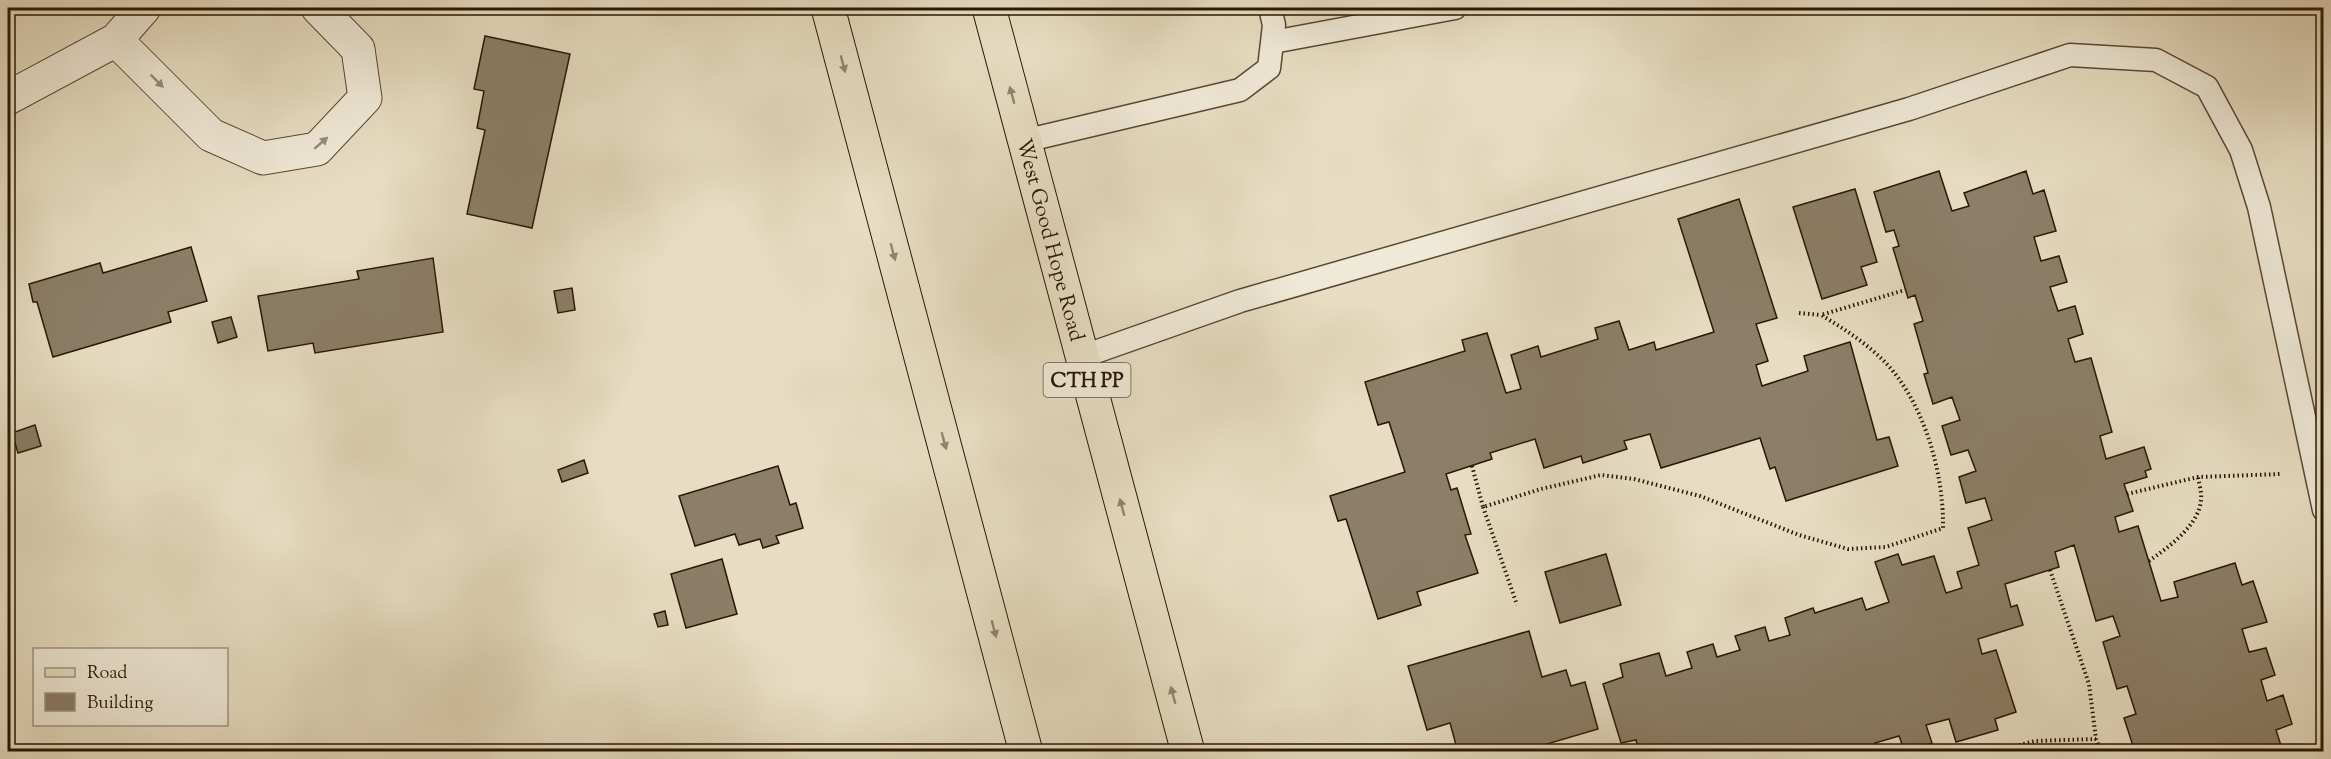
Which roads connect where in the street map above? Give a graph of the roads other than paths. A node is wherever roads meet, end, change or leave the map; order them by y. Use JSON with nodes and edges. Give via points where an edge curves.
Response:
{"nodes":[{"id":1,"x":144,"y":8,"type":"edge"},
{"id":2,"x":318,"y":8,"type":"edge"},
{"id":3,"x":828,"y":8,"type":"edge"},
{"id":4,"x":989,"y":8,"type":"edge"},
{"id":5,"x":1270,"y":8,"type":"edge"},
{"id":6,"x":1455,"y":8,"type":"edge"},
{"id":7,"x":116,"y":40,"type":"junction"},
{"id":8,"x":1273,"y":42,"type":"junction"},
{"id":9,"x":8,"y":98,"type":"edge"},
{"id":10,"x":1024,"y":141,"type":"junction"},
{"id":11,"x":1081,"y":357,"type":"junction"},
{"id":12,"x":2324,"y":510,"type":"edge"},
{"id":13,"x":1026,"y":752,"type":"edge"},
{"id":14,"x":1188,"y":752,"type":"edge"}],
"edges":[{"from":1,"to":7,"type":"street"},
{"from":7,"to":2,"type":"street","one_way":true,"via":[[211,135],[263,158],[317,149],[365,99],[358,49]]},
{"from":3,"to":13,"type":"main road","one_way":true},
{"from":10,"to":4,"type":"main road","name":"West Good Hope Road","number":"CTH PP","one_way":true},
{"from":5,"to":8,"type":"lane"},
{"from":6,"to":8,"type":"lane"},
{"from":7,"to":9,"type":"street"},
{"from":8,"to":10,"type":"lane","via":[[1269,68],[1240,90]]},
{"from":10,"to":11,"type":"main road","name":"West Good Hope Road","number":"CTH PP"},
{"from":11,"to":12,"type":"lane","via":[[1240,301],[1909,109],[2070,55],[2156,60],[2206,87],[2241,150],[2259,207]]},
{"from":14,"to":11,"type":"main road","name":"West Good Hope Road","number":"CTH PP","one_way":true}]}
